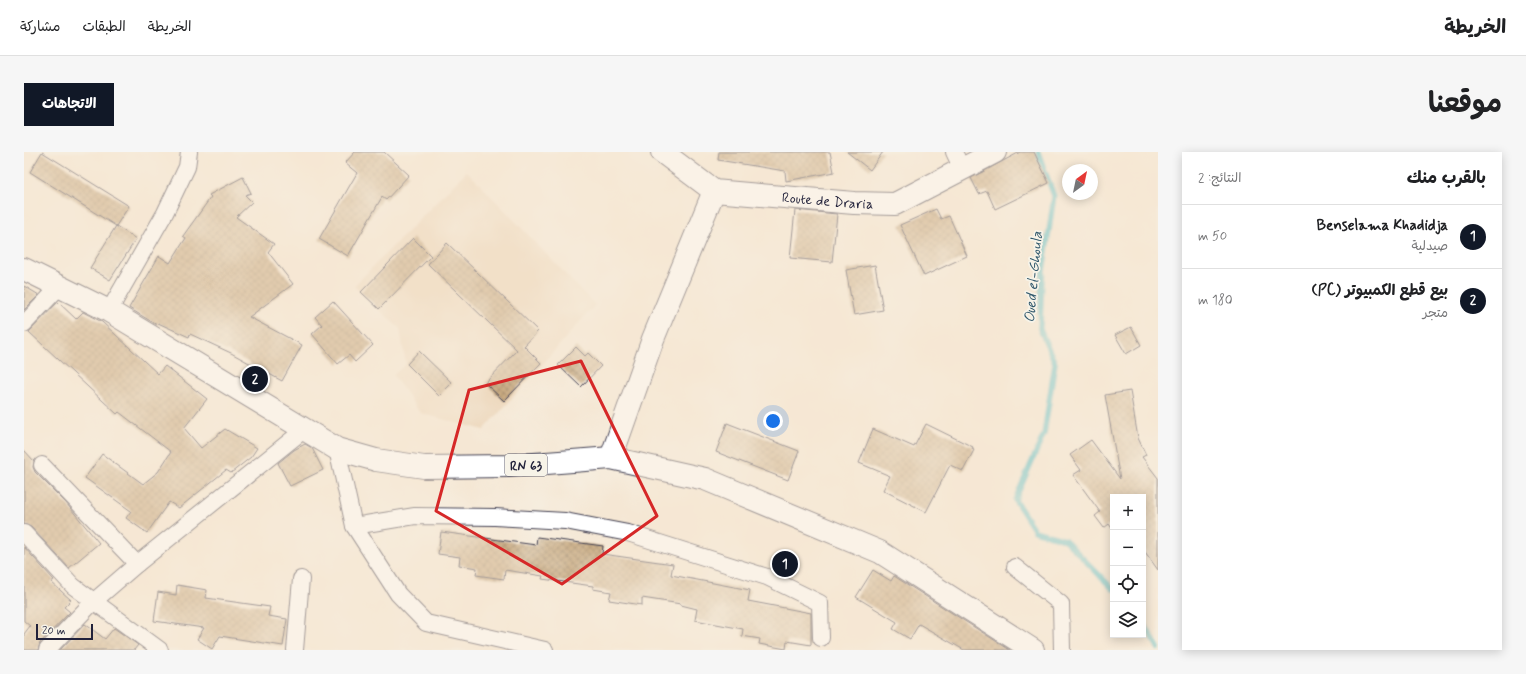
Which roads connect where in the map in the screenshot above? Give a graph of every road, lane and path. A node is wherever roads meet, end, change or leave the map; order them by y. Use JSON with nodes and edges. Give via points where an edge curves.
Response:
{"nodes":[{"id":1,"x":189,"y":152,"type":"edge"},
{"id":2,"x":662,"y":152,"type":"edge"},
{"id":3,"x":995,"y":152,"type":"edge"},
{"id":4,"x":958,"y":160,"type":"edge"},
{"id":5,"x":714,"y":192,"type":"junction"},
{"id":6,"x":24,"y":268,"type":"edge"},
{"id":7,"x":59,"y":288,"type":"junction"},
{"id":8,"x":109,"y":311,"type":"junction"},
{"id":9,"x":24,"y":324,"type":"edge"},
{"id":10,"x":304,"y":429,"type":"junction"},
{"id":11,"x":337,"y":449,"type":"junction"},
{"id":12,"x":611,"y":458,"type":"junction"},
{"id":13,"x":42,"y":465,"type":"dead end"},
{"id":14,"x":354,"y":526,"type":"junction"},
{"id":15,"x":24,"y":533,"type":"edge"},
{"id":16,"x":137,"y":564,"type":"junction"},
{"id":17,"x":1015,"y":567,"type":"dead end"},
{"id":18,"x":301,"y":579,"type":"dead end"},
{"id":19,"x":93,"y":602,"type":"junction"},
{"id":20,"x":821,"y":638,"type":"dead end"},
{"id":21,"x":47,"y":650,"type":"edge"},
{"id":22,"x":160,"y":650,"type":"edge"},
{"id":23,"x":295,"y":650,"type":"edge"},
{"id":24,"x":545,"y":650,"type":"edge"},
{"id":25,"x":1034,"y":650,"type":"edge"},
{"id":26,"x":1062,"y":650,"type":"edge"}],
"edges":[{"from":1,"to":8,"type":"street","via":[[187,167],[165,213]]},
{"from":2,"to":5,"type":"main road"},
{"from":3,"to":4,"type":"main road","name":"Route de Draria"},
{"from":4,"to":5,"type":"main road","name":"Route de Draria","via":[[895,204]]},
{"from":5,"to":12,"type":"main road","via":[[653,339]]},
{"from":6,"to":7,"type":"main road","number":"RN 63"},
{"from":7,"to":8,"type":"main road","number":"RN 63"},
{"from":7,"to":9,"type":"street"},
{"from":8,"to":10,"type":"main road","number":"RN 63"},
{"from":10,"to":11,"type":"main road","number":"RN 63"},
{"from":10,"to":16,"type":"street"},
{"from":11,"to":12,"type":"main road","number":"RN 63","via":[[376,460],[424,467],[508,466]]},
{"from":11,"to":14,"type":"street"},
{"from":12,"to":25,"type":"main road","number":"RN 63","via":[[705,478],[880,552]]},
{"from":13,"to":16,"type":"street"},
{"from":14,"to":20,"type":"street","via":[[415,516],[495,517],[565,521],[628,533],[767,576],[820,603]]},
{"from":14,"to":24,"type":"street","via":[[398,594],[426,623]]},
{"from":15,"to":19,"type":"street","via":[[73,586]]},
{"from":16,"to":19,"type":"street"},
{"from":17,"to":26,"type":"street","via":[[1062,604]]},
{"from":18,"to":23,"type":"street"},
{"from":19,"to":21,"type":"street"},
{"from":19,"to":22,"type":"street"}]}
